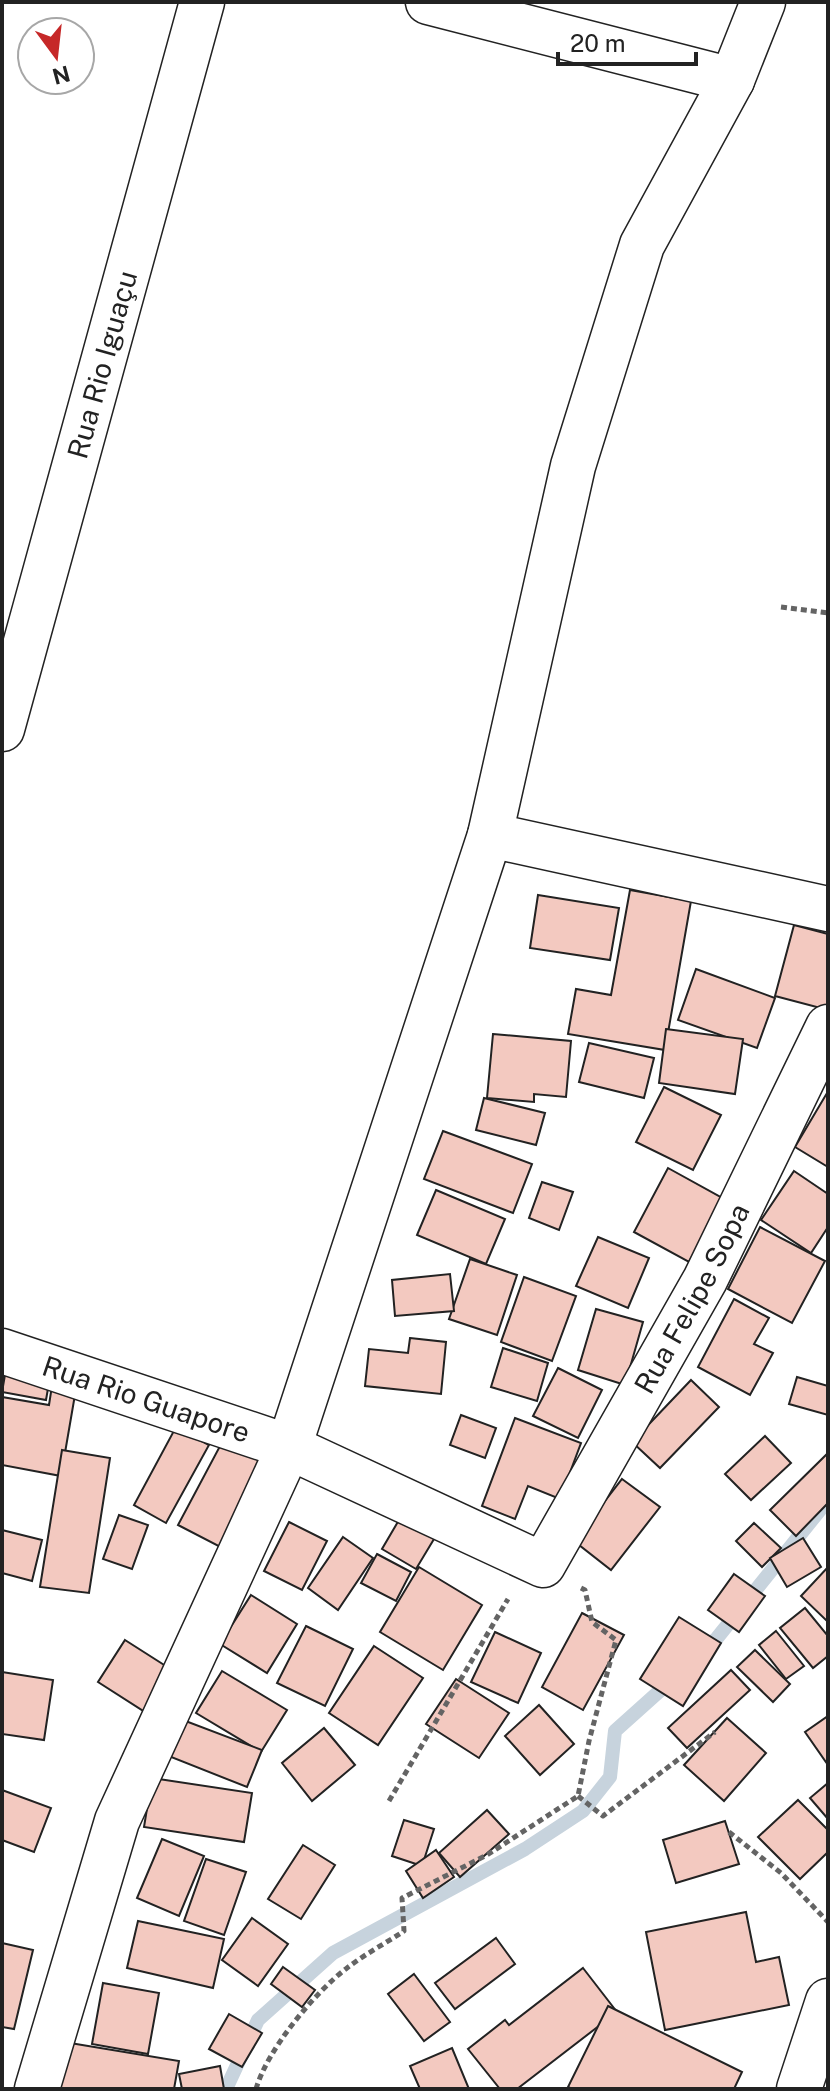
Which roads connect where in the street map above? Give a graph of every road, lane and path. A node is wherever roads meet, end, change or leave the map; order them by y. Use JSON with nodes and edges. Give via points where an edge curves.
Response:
{"nodes":[{"id":1,"x":202,"y":2,"type":"edge"},
{"id":2,"x":428,"y":2,"type":"edge"},
{"id":3,"x":763,"y":2,"type":"edge"},
{"id":4,"x":732,"y":80,"type":"junction"},
{"id":5,"x":781,"y":607,"type":"dead end"},
{"id":6,"x":828,"y":613,"type":"edge"},
{"id":7,"x":2,"y":729,"type":"edge"},
{"id":8,"x":490,"y":835,"type":"junction"},
{"id":9,"x":828,"y":909,"type":"edge"},
{"id":10,"x":828,"y":1027,"type":"edge"},
{"id":11,"x":2,"y":1351,"type":"edge"},
{"id":12,"x":289,"y":1447,"type":"junction"},
{"id":13,"x":537,"y":1562,"type":"junction"},
{"id":14,"x":585,"y":1590,"type":"dead end"},
{"id":15,"x":715,"y":1732,"type":"dead end"},
{"id":16,"x":578,"y":1796,"type":"junction"},
{"id":17,"x":389,"y":1801,"type":"dead end"},
{"id":18,"x":729,"y":1832,"type":"dead end"},
{"id":19,"x":828,"y":1922,"type":"edge"},
{"id":20,"x":828,"y":2001,"type":"edge"},
{"id":21,"x":37,"y":2089,"type":"edge"},
{"id":22,"x":256,"y":2089,"type":"edge"},
{"id":23,"x":799,"y":2089,"type":"edge"}],
"edges":[{"from":1,"to":7,"type":"street","name":"Rua Rio Iguaçu"},
{"from":2,"to":4,"type":"street"},
{"from":3,"to":4,"type":"street"},
{"from":4,"to":8,"type":"street","via":[[642,245],[573,466]]},
{"from":5,"to":6,"type":"path"},
{"from":8,"to":9,"type":"street"},
{"from":8,"to":12,"type":"street"},
{"from":10,"to":13,"type":"street","name":"Rua Felipe Sopa","via":[[705,1280]]},
{"from":11,"to":12,"type":"street","name":"Rua Rio Guapore"},
{"from":12,"to":13,"type":"street","name":"Rua Rio Guapore"},
{"from":12,"to":21,"type":"street","via":[[117,1821]]},
{"from":13,"to":17,"type":"path","via":[[515,1586]]},
{"from":14,"to":16,"type":"path","via":[[592,1622],[616,1640]]},
{"from":15,"to":16,"type":"path","via":[[603,1816]]},
{"from":16,"to":22,"type":"path","via":[[487,1855],[402,1898],[404,1931],[346,1969],[297,2016],[260,2073]]},
{"from":18,"to":19,"type":"path","via":[[781,1873]]},
{"from":20,"to":23,"type":"street"}]}
